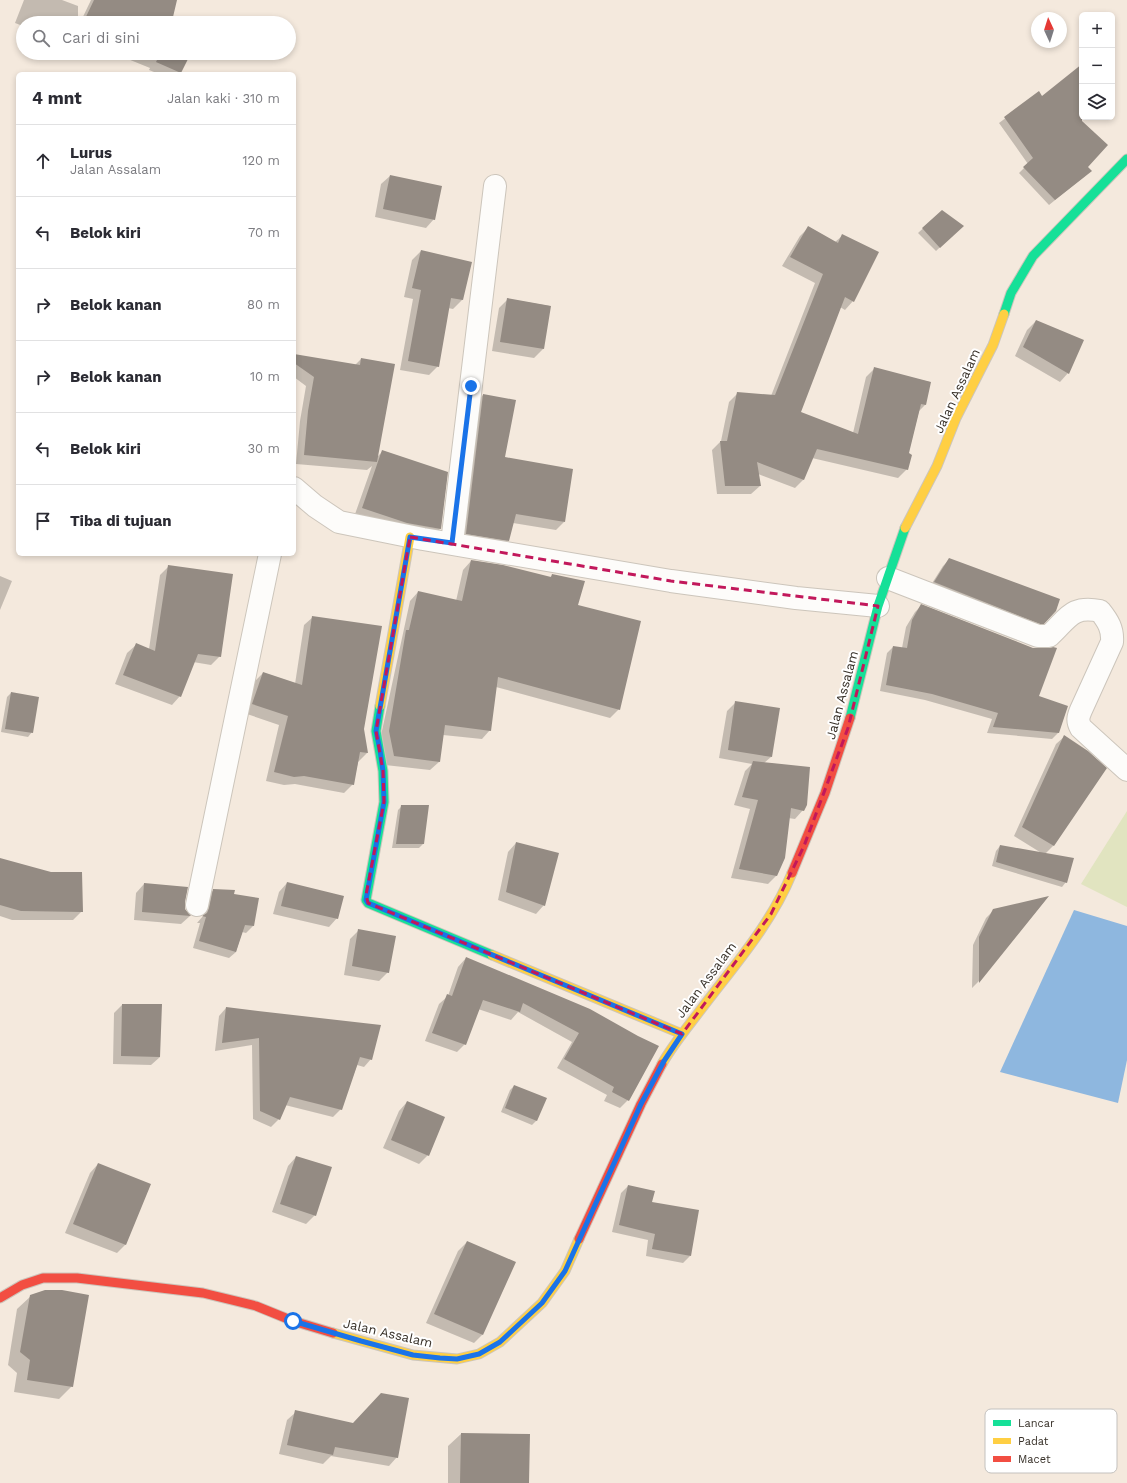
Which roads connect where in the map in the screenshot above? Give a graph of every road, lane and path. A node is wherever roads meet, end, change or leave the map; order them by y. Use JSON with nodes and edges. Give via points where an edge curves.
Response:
{"nodes":[{"id":1,"x":1127,"y":159,"type":"edge"},
{"id":2,"x":495,"y":186,"type":"dead end"},
{"id":3,"x":296,"y":490,"type":"edge"},
{"id":4,"x":410,"y":537,"type":"junction"},
{"id":5,"x":452,"y":543,"type":"junction"},
{"id":6,"x":270,"y":556,"type":"edge"},
{"id":7,"x":888,"y":578,"type":"junction"},
{"id":8,"x":878,"y":606,"type":"junction"},
{"id":9,"x":1127,"y":770,"type":"edge"},
{"id":10,"x":197,"y":905,"type":"dead end"},
{"id":11,"x":682,"y":1034,"type":"junction"},
{"id":12,"x":0,"y":1298,"type":"edge"}],
"edges":[{"from":1,"to":7,"type":"street","name":"Jalan Assalam","via":[[1033,256],[1011,293],[993,345],[905,528]]},
{"from":2,"to":5,"type":"street"},
{"from":3,"to":4,"type":"street","via":[[339,522]]},
{"from":4,"to":5,"type":"street"},
{"from":4,"to":11,"type":"street","via":[[376,731],[383,771],[384,802],[366,900]]},
{"from":5,"to":8,"type":"street","via":[[671,581]]},
{"from":6,"to":10,"type":"street"},
{"from":7,"to":8,"type":"street","name":"Jalan Assalam"},
{"from":7,"to":9,"type":"street","via":[[1038,636],[1049,636],[1076,611],[1088,608],[1100,611],[1108,622],[1112,642],[1078,722],[1081,728]]},
{"from":8,"to":11,"type":"street","name":"Jalan Assalam","via":[[848,728],[786,888],[743,954]]},
{"from":11,"to":12,"type":"street","name":"Jalan Assalam","via":[[641,1104],[565,1271],[542,1303],[500,1342],[479,1354],[457,1359],[413,1355],[293,1321],[256,1306],[203,1293],[121,1283],[77,1278],[43,1278],[22,1285]]}]}
